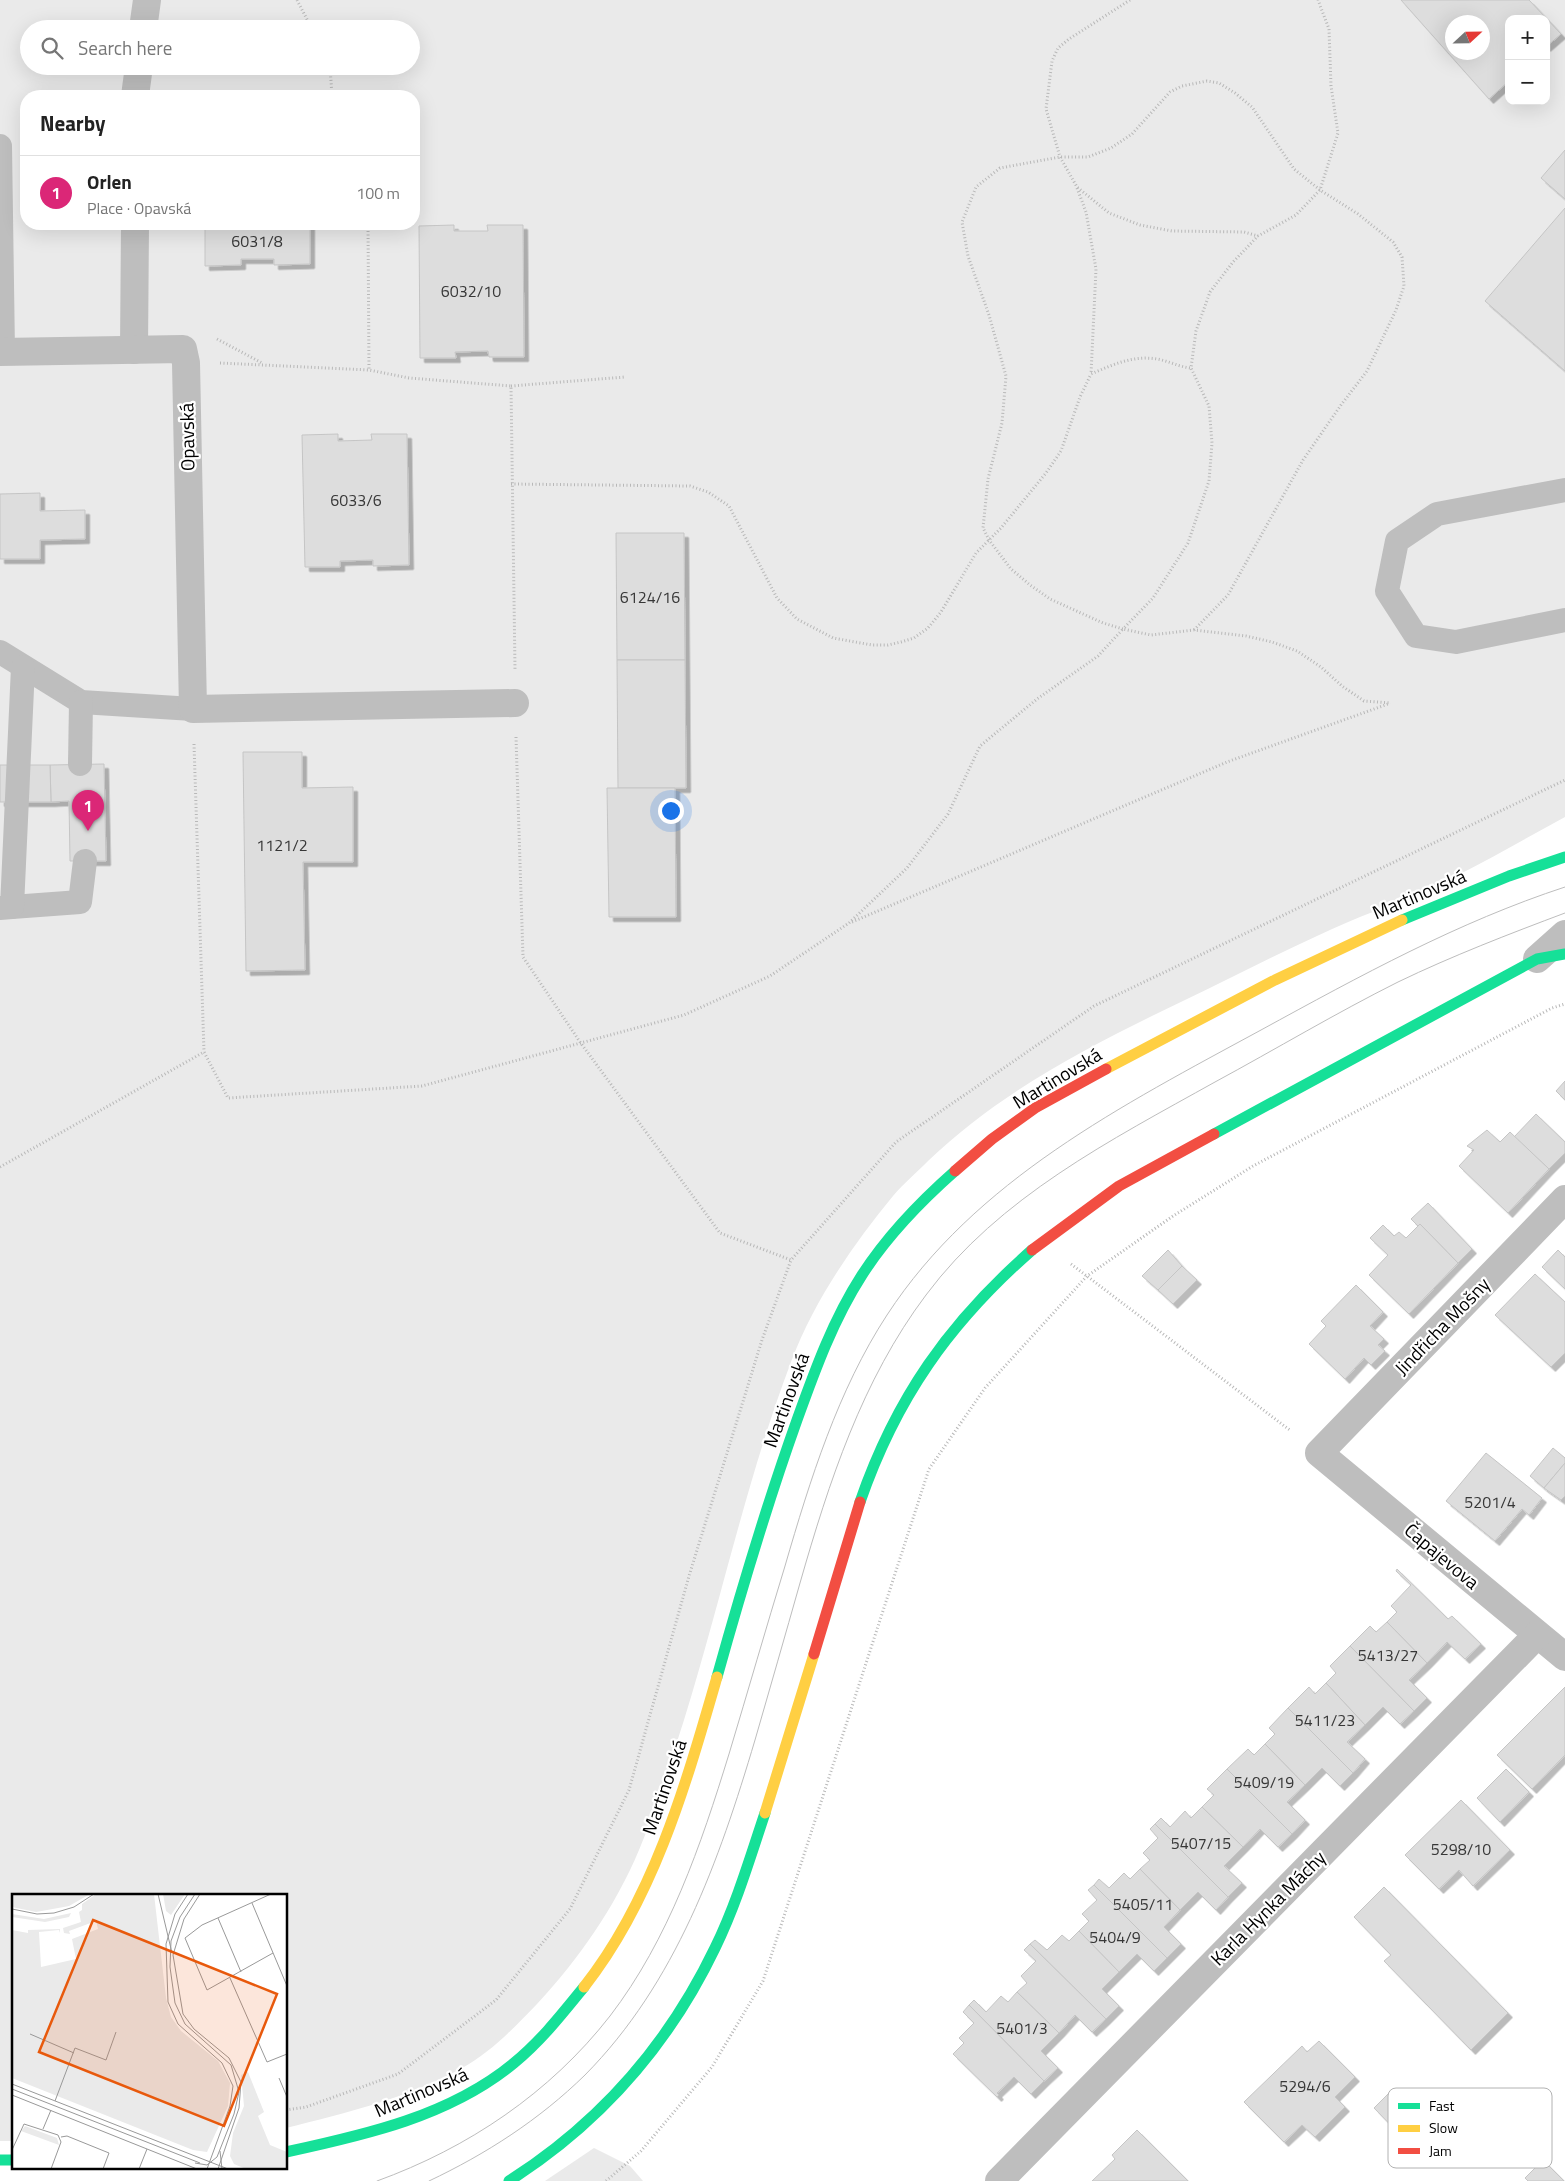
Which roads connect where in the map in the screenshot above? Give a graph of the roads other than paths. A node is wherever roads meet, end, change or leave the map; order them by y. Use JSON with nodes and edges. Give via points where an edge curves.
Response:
{"nodes":[{"id":1,"x":147,"y":0,"type":"edge"},
{"id":2,"x":145,"y":20,"type":"edge"},
{"id":3,"x":138,"y":75,"type":"edge"},
{"id":4,"x":136,"y":90,"type":"edge"},
{"id":5,"x":0,"y":146,"type":"edge"},
{"id":6,"x":135,"y":230,"type":"edge"},
{"id":7,"x":134,"y":350,"type":"junction"},
{"id":8,"x":2,"y":352,"type":"edge"},
{"id":9,"x":1565,"y":490,"type":"edge"},
{"id":10,"x":1565,"y":620,"type":"edge"},
{"id":11,"x":0,"y":652,"type":"edge"},
{"id":12,"x":23,"y":667,"type":"junction"},
{"id":13,"x":81,"y":702,"type":"junction"},
{"id":14,"x":515,"y":702,"type":"road end"},
{"id":15,"x":193,"y":709,"type":"junction"},
{"id":16,"x":80,"y":764,"type":"dead end"},
{"id":17,"x":1565,"y":857,"type":"edge"},
{"id":18,"x":85,"y":861,"type":"dead end"},
{"id":19,"x":6,"y":907,"type":"edge"},
{"id":20,"x":1565,"y":934,"type":"edge"},
{"id":21,"x":1565,"y":954,"type":"edge"},
{"id":22,"x":1537,"y":959,"type":"junction"},
{"id":23,"x":1565,"y":1199,"type":"edge"},
{"id":24,"x":1319,"y":1453,"type":"joint"},
{"id":25,"x":1537,"y":1635,"type":"junction"},
{"id":26,"x":1565,"y":1658,"type":"edge"},
{"id":27,"x":288,"y":2152,"type":"edge"},
{"id":28,"x":509,"y":2181,"type":"edge"},
{"id":29,"x":999,"y":2181,"type":"edge"}],
"edges":[{"from":1,"to":2,"type":"street"},
{"from":3,"to":4,"type":"street"},
{"from":5,"to":8,"type":"lane"},
{"from":6,"to":7,"type":"street"},
{"from":7,"to":8,"type":"street"},
{"from":7,"to":15,"type":"street","name":"Opavská","via":[[183,349],[186,363]]},
{"from":9,"to":10,"type":"lane","via":[[1437,514],[1397,541],[1387,591],[1416,636],[1426,638],[1456,642]]},
{"from":11,"to":12,"type":"lane"},
{"from":12,"to":13,"type":"lane"},
{"from":12,"to":19,"type":"lane"},
{"from":13,"to":15,"type":"lane"},
{"from":13,"to":16,"type":"lane"},
{"from":14,"to":15,"type":"street"},
{"from":17,"to":27,"type":"street","name":"Martinovská","via":[[1528,868],[1407,917],[1281,976],[1148,1046],[1036,1108],[964,1162],[918,1208],[861,1277],[826,1343],[770,1494],[677,1807],[640,1898],[596,1972],[552,2026],[496,2077],[452,2102],[401,2122],[348,2139]]},
{"from":18,"to":19,"type":"lane","via":[[80,902]]},
{"from":20,"to":22,"type":"street"},
{"from":21,"to":22,"type":"street"},
{"from":22,"to":28,"type":"street","via":[[1118,1186],[1041,1242],[975,1304],[946,1338],[920,1376],[870,1471],[770,1796],[736,1899],[714,1950],[658,2044],[595,2116],[564,2144]]},
{"from":23,"to":24,"type":"street","name":"Jindřicha Mošny"},
{"from":24,"to":25,"type":"street","name":"Čapajevova"},
{"from":25,"to":26,"type":"street","name":"Čapajevova"},
{"from":25,"to":29,"type":"street","name":"Karla Hynka Máchy"}]}
